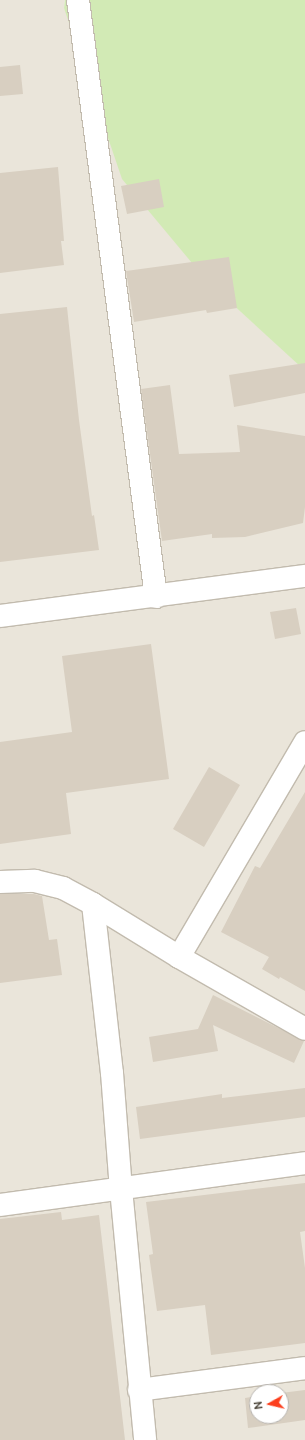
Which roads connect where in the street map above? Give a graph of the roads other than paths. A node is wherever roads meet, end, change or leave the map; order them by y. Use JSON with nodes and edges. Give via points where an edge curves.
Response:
{"nodes":[{"id":1,"x":78,"y":0,"type":"edge"},
{"id":2,"x":305,"y":576,"type":"edge"},
{"id":3,"x":156,"y":597,"type":"junction"},
{"id":4,"x":0,"y":616,"type":"edge"},
{"id":5,"x":303,"y":750,"type":"edge"},
{"id":6,"x":0,"y":882,"type":"edge"},
{"id":7,"x":93,"y":904,"type":"junction"},
{"id":8,"x":180,"y":957,"type":"junction"},
{"id":9,"x":305,"y":1029,"type":"edge"},
{"id":10,"x":305,"y":1163,"type":"edge"},
{"id":11,"x":121,"y":1189,"type":"junction"},
{"id":12,"x":0,"y":1205,"type":"edge"},
{"id":13,"x":305,"y":1368,"type":"edge"},
{"id":14,"x":139,"y":1390,"type":"junction"},
{"id":15,"x":145,"y":1440,"type":"edge"}],
"edges":[{"from":1,"to":3,"type":"street"},
{"from":2,"to":3,"type":"street"},
{"from":3,"to":4,"type":"street"},
{"from":5,"to":8,"type":"street"},
{"from":6,"to":7,"type":"street","via":[[35,880],[63,888]]},
{"from":7,"to":8,"type":"street"},
{"from":7,"to":11,"type":"street","via":[[112,1073]]},
{"from":8,"to":9,"type":"street"},
{"from":10,"to":11,"type":"street"},
{"from":11,"to":12,"type":"street"},
{"from":11,"to":14,"type":"street"},
{"from":13,"to":14,"type":"street"},
{"from":14,"to":15,"type":"street"}]}
